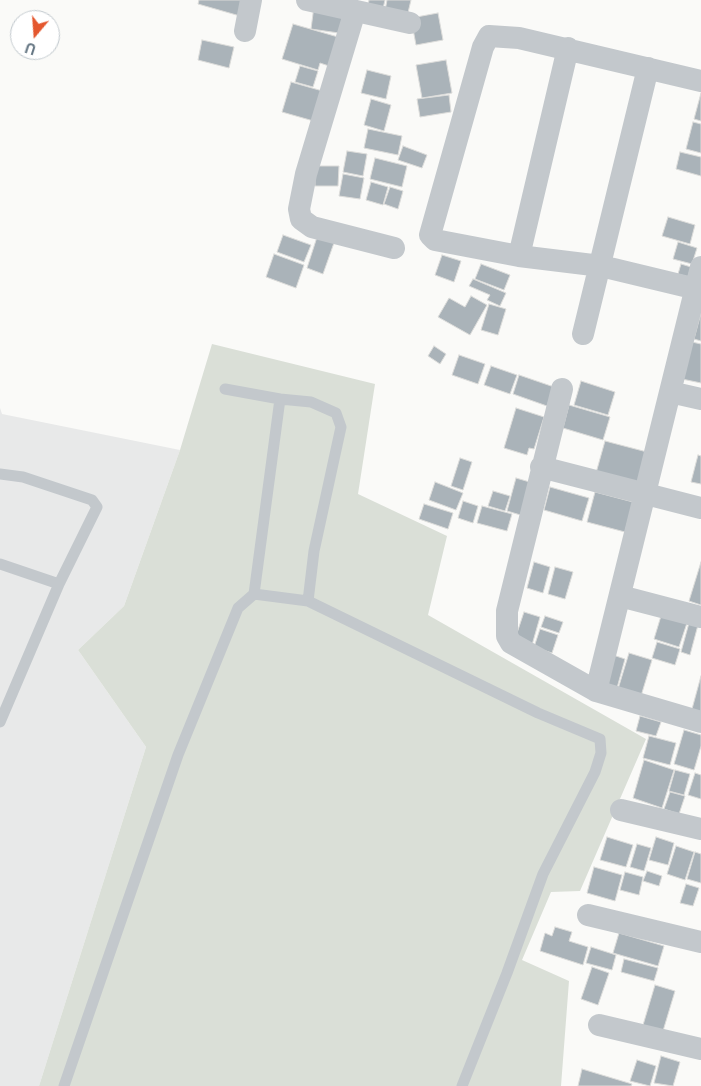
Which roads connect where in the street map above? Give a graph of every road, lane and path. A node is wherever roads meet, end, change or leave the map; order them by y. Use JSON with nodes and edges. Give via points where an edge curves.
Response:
{"nodes":[{"id":1,"x":251,"y":0,"type":"edge"},
{"id":2,"x":307,"y":0,"type":"edge"},
{"id":3,"x":355,"y":11,"type":"junction"},
{"id":4,"x":410,"y":23,"type":"dead end"},
{"id":5,"x":245,"y":31,"type":"dead end"},
{"id":6,"x":568,"y":48,"type":"junction"},
{"id":7,"x":648,"y":68,"type":"junction"},
{"id":8,"x":701,"y":81,"type":"edge"},
{"id":9,"x":394,"y":248,"type":"dead end"},
{"id":10,"x":519,"y":256,"type":"junction"},
{"id":11,"x":601,"y":266,"type":"junction"},
{"id":12,"x":701,"y":267,"type":"edge"},
{"id":13,"x":698,"y":290,"type":"edge"},
{"id":14,"x":583,"y":334,"type":"dead end"},
{"id":15,"x":225,"y":389,"type":"dead end"},
{"id":16,"x":562,"y":389,"type":"dead end"},
{"id":17,"x":670,"y":392,"type":"junction"},
{"id":18,"x":280,"y":399,"type":"junction"},
{"id":19,"x":701,"y":400,"type":"edge"},
{"id":20,"x":541,"y":468,"type":"junction"},
{"id":21,"x":0,"y":474,"type":"edge"},
{"id":22,"x":645,"y":494,"type":"junction"},
{"id":23,"x":701,"y":508,"type":"edge"},
{"id":24,"x":0,"y":564,"type":"edge"},
{"id":25,"x":58,"y":584,"type":"junction"},
{"id":26,"x":254,"y":594,"type":"junction"},
{"id":27,"x":620,"y":596,"type":"junction"},
{"id":28,"x":308,"y":601,"type":"junction"},
{"id":29,"x":701,"y":617,"type":"edge"},
{"id":30,"x":596,"y":691,"type":"junction"},
{"id":31,"x":0,"y":722,"type":"edge"},
{"id":32,"x":701,"y":722,"type":"edge"},
{"id":33,"x":621,"y":810,"type":"dead end"},
{"id":34,"x":701,"y":829,"type":"edge"},
{"id":35,"x":588,"y":915,"type":"dead end"},
{"id":36,"x":701,"y":942,"type":"edge"},
{"id":37,"x":599,"y":1025,"type":"dead end"},
{"id":38,"x":701,"y":1049,"type":"edge"},
{"id":39,"x":64,"y":1086,"type":"edge"},
{"id":40,"x":462,"y":1086,"type":"edge"}],
"edges":[{"from":1,"to":5,"type":"street"},
{"from":2,"to":3,"type":"street"},
{"from":3,"to":4,"type":"street"},
{"from":3,"to":9,"type":"street","via":[[306,174],[299,208],[301,219],[312,227]]},
{"from":6,"to":7,"type":"street"},
{"from":6,"to":10,"type":"street"},
{"from":6,"to":10,"type":"street","via":[[519,38],[489,36],[483,47],[430,235],[435,240]]},
{"from":7,"to":8,"type":"street"},
{"from":7,"to":11,"type":"street"},
{"from":10,"to":11,"type":"street"},
{"from":11,"to":13,"type":"street"},
{"from":11,"to":14,"type":"street"},
{"from":12,"to":13,"type":"street"},
{"from":13,"to":17,"type":"street"},
{"from":15,"to":18,"type":"lane"},
{"from":16,"to":20,"type":"street"},
{"from":17,"to":19,"type":"street"},
{"from":17,"to":22,"type":"street"},
{"from":18,"to":26,"type":"lane"},
{"from":18,"to":28,"type":"lane","via":[[311,402],[336,413],[341,427],[314,551]]},
{"from":20,"to":22,"type":"street"},
{"from":20,"to":30,"type":"street","via":[[507,611],[507,636],[511,643]]},
{"from":21,"to":25,"type":"lane","via":[[23,477],[96,503],[96,509]]},
{"from":22,"to":23,"type":"street"},
{"from":22,"to":27,"type":"street"},
{"from":24,"to":25,"type":"lane"},
{"from":25,"to":31,"type":"lane"},
{"from":26,"to":28,"type":"lane"},
{"from":26,"to":39,"type":"lane","via":[[238,608],[178,755]]},
{"from":27,"to":29,"type":"street"},
{"from":27,"to":30,"type":"street"},
{"from":28,"to":40,"type":"lane","via":[[538,713],[600,739],[602,753],[595,772],[543,874]]},
{"from":30,"to":32,"type":"street"},
{"from":33,"to":34,"type":"street"},
{"from":35,"to":36,"type":"street"},
{"from":37,"to":38,"type":"street"}]}
